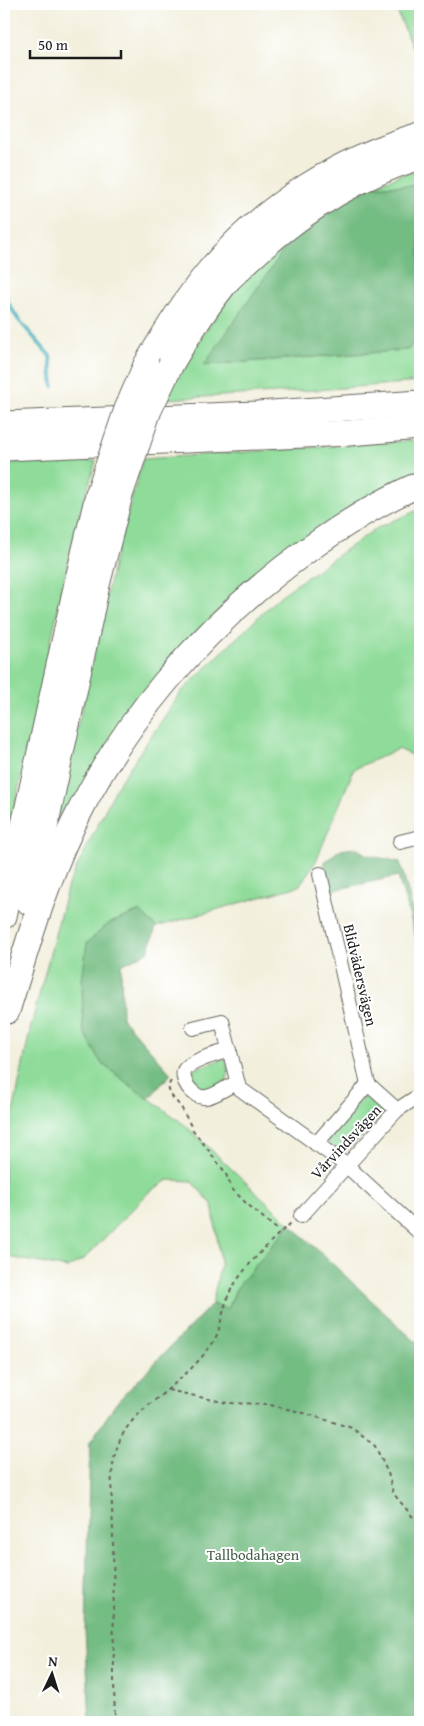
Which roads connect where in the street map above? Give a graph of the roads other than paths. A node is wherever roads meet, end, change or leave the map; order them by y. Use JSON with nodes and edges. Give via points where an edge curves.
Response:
{"nodes":[{"id":1,"x":420,"y":135,"type":"edge"},
{"id":2,"x":420,"y":157,"type":"edge"},
{"id":3,"x":420,"y":403,"type":"edge"},
{"id":4,"x":4,"y":424,"type":"edge"},
{"id":5,"x":420,"y":428,"type":"edge"},
{"id":6,"x":4,"y":448,"type":"edge"},
{"id":7,"x":420,"y":484,"type":"edge"},
{"id":8,"x":109,"y":495,"type":"junction"},
{"id":9,"x":420,"y":837,"type":"edge"},
{"id":10,"x":400,"y":842,"type":"dead end"},
{"id":11,"x":320,"y":874,"type":"dead end"},
{"id":12,"x":4,"y":916,"type":"edge"},
{"id":13,"x":5,"y":1018,"type":"edge"},
{"id":14,"x":193,"y":1028,"type":"dead end"},
{"id":15,"x":230,"y":1050,"type":"junction"},
{"id":16,"x":237,"y":1083,"type":"junction"},
{"id":17,"x":368,"y":1084,"type":"junction"},
{"id":18,"x":420,"y":1095,"type":"edge"},
{"id":19,"x":397,"y":1110,"type":"junction"},
{"id":20,"x":316,"y":1144,"type":"junction"},
{"id":21,"x":346,"y":1165,"type":"junction"},
{"id":22,"x":301,"y":1216,"type":"road end"},
{"id":23,"x":420,"y":1233,"type":"edge"}],
"edges":[{"from":1,"to":8,"type":"highway","bridge":true,"via":[[329,173],[293,195],[233,244],[209,271],[166,330],[146,365],[127,409]]},
{"from":2,"to":8,"type":"highway","bridge":true,"via":[[385,169],[329,198],[277,234],[229,279],[189,333],[171,364]]},
{"from":3,"to":4,"type":"highway","via":[[256,414]]},
{"from":5,"to":6,"type":"highway"},
{"from":7,"to":13,"type":"highway","via":[[368,510],[269,579],[211,631],[147,705],[99,776],[62,849],[39,908]]},
{"from":8,"to":12,"type":"highway","via":[[69,619]]},
{"from":8,"to":13,"type":"highway","via":[[98,585]]},
{"from":9,"to":10,"type":"street"},
{"from":11,"to":17,"type":"street","name":"Blidvädersvägen"},
{"from":14,"to":15,"type":"street","via":[[222,1021]]},
{"from":15,"to":16,"type":"street"},
{"from":15,"to":16,"type":"street","via":[[186,1068],[184,1077],[191,1092],[198,1097],[208,1097]]},
{"from":16,"to":20,"type":"street","via":[[239,1088]]},
{"from":17,"to":19,"type":"street"},
{"from":17,"to":20,"type":"street"},
{"from":18,"to":19,"type":"street","name":"Vårvindsvägen"},
{"from":19,"to":21,"type":"street","name":"Vårvindsvägen"},
{"from":20,"to":21,"type":"street"},
{"from":21,"to":22,"type":"street","name":"Vårvindsvägen"},
{"from":21,"to":23,"type":"street"}]}
